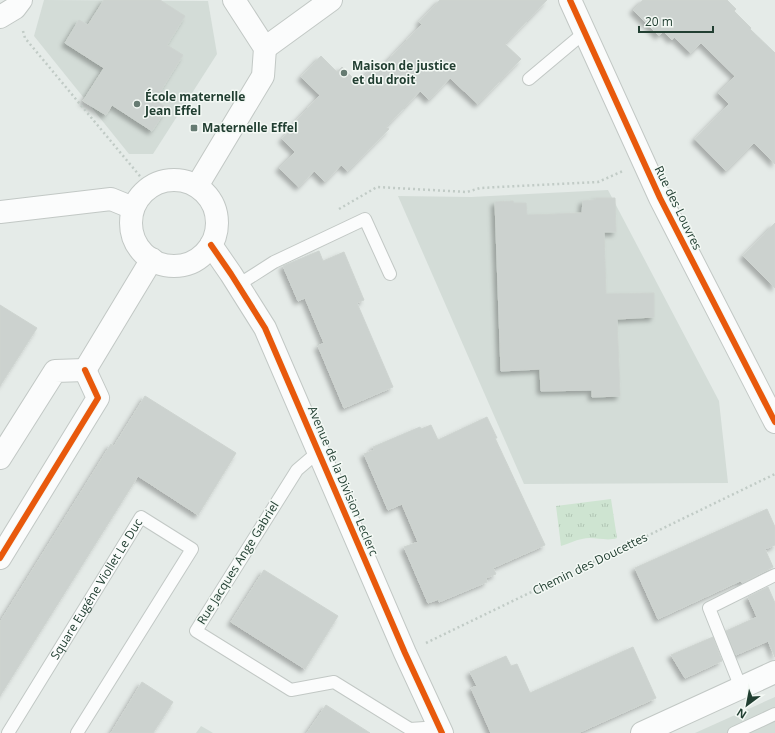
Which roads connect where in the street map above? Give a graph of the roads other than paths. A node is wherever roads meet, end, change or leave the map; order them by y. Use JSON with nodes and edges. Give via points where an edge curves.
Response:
{"nodes":[{"id":1,"x":234,"y":0,"type":"edge"},
{"id":2,"x":331,"y":0,"type":"edge"},
{"id":3,"x":570,"y":0,"type":"edge"},
{"id":4,"x":585,"y":32,"type":"junction"},
{"id":5,"x":265,"y":48,"type":"junction"},
{"id":6,"x":529,"y":79,"type":"dead end"},
{"id":7,"x":197,"y":186,"type":"junction"},
{"id":8,"x":134,"y":208,"type":"junction"},
{"id":9,"x":0,"y":212,"type":"edge"},
{"id":10,"x":211,"y":245,"type":"junction"},
{"id":11,"x":152,"y":259,"type":"junction"},
{"id":12,"x":390,"y":274,"type":"dead end"},
{"id":13,"x":238,"y":285,"type":"junction"},
{"id":14,"x":85,"y":370,"type":"junction"},
{"id":15,"x":775,"y":422,"type":"edge"},
{"id":16,"x":318,"y":452,"type":"junction"},
{"id":17,"x":0,"y":458,"type":"edge"},
{"id":18,"x":0,"y":558,"type":"edge"},
{"id":19,"x":775,"y":576,"type":"edge"},
{"id":20,"x":775,"y":672,"type":"edge"},
{"id":21,"x":741,"y":688,"type":"junction"},
{"id":22,"x":775,"y":714,"type":"edge"},
{"id":23,"x":440,"y":730,"type":"edge"},
{"id":24,"x":8,"y":733,"type":"edge"},
{"id":25,"x":77,"y":733,"type":"edge"},
{"id":26,"x":642,"y":733,"type":"edge"},
{"id":27,"x":734,"y":733,"type":"edge"}],
"edges":[{"from":1,"to":5,"type":"street"},
{"from":2,"to":5,"type":"street"},
{"from":3,"to":4,"type":"street","name":"Rue des Louvres"},
{"from":4,"to":6,"type":"lane"},
{"from":4,"to":15,"type":"street","name":"Rue des Louvres","via":[[660,198]]},
{"from":5,"to":7,"type":"street","via":[[263,76]]},
{"from":7,"to":8,"type":"street","via":[[173,179],[160,182],[149,187],[140,196]]},
{"from":7,"to":10,"type":"street","via":[[214,206],[218,220]]},
{"from":8,"to":9,"type":"street","via":[[111,199]]},
{"from":8,"to":11,"type":"street","via":[[131,222],[133,237],[140,249]]},
{"from":10,"to":11,"type":"street","via":[[202,256],[191,263],[178,266],[164,265]]},
{"from":10,"to":13,"type":"street","name":"Avenue de la Division Leclerc"},
{"from":11,"to":14,"type":"street"},
{"from":12,"to":13,"type":"lane","via":[[365,219],[274,262]]},
{"from":13,"to":16,"type":"street","name":"Avenue de la Division Leclerc","via":[[265,328]]},
{"from":14,"to":17,"type":"street","via":[[55,371]]},
{"from":14,"to":18,"type":"street","via":[[98,398]]},
{"from":16,"to":23,"type":"street","name":"Avenue de la Division Leclerc"},
{"from":16,"to":23,"type":"lane","name":"Rue Jacques Ange Gabriel","via":[[296,470],[196,631],[291,690],[334,682],[410,729]]},
{"from":19,"to":21,"type":"lane","via":[[709,608]]},
{"from":20,"to":21,"type":"street"},
{"from":21,"to":26,"type":"street"},
{"from":22,"to":27,"type":"lane"},
{"from":24,"to":25,"type":"lane","name":"Square Eugéne Viollet Le Duc","via":[[141,517],[192,549]]}]}
